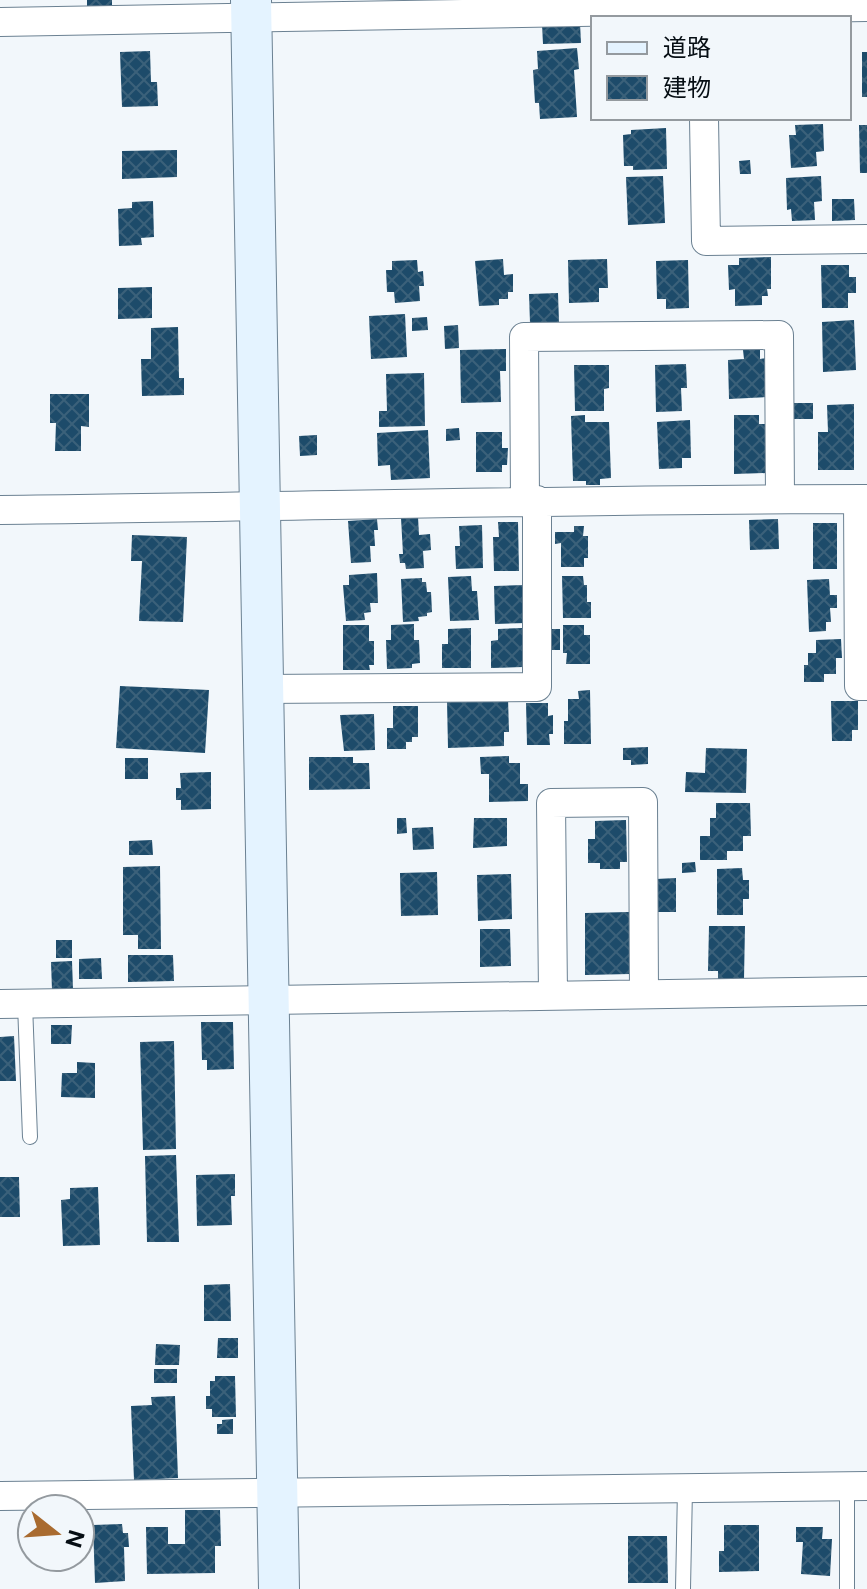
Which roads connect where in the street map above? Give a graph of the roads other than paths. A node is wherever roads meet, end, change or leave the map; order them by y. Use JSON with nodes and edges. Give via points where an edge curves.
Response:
{"nodes":[{"id":1,"x":867,"y":7,"type":"edge"},
{"id":2,"x":252,"y":8,"type":"edge"},
{"id":3,"x":702,"y":14,"type":"edge"},
{"id":4,"x":0,"y":22,"type":"edge"},
{"id":5,"x":704,"y":120,"type":"edge"},
{"id":6,"x":867,"y":239,"type":"edge"},
{"id":7,"x":780,"y":498,"type":"junction"},
{"id":8,"x":863,"y":499,"type":"edge"},
{"id":9,"x":531,"y":500,"type":"junction"},
{"id":10,"x":262,"y":508,"type":"junction"},
{"id":11,"x":0,"y":510,"type":"edge"},
{"id":12,"x":867,"y":686,"type":"edge"},
{"id":13,"x":262,"y":689,"type":"junction"},
{"id":14,"x":867,"y":991,"type":"edge"},
{"id":15,"x":644,"y":993,"type":"junction"},
{"id":16,"x":553,"y":994,"type":"junction"},
{"id":17,"x":270,"y":1000,"type":"junction"},
{"id":18,"x":13,"y":1004,"type":"edge"},
{"id":19,"x":30,"y":1137,"type":"dead end"},
{"id":20,"x":857,"y":1486,"type":"edge"},
{"id":21,"x":685,"y":1489,"type":"junction"},
{"id":22,"x":277,"y":1492,"type":"junction"},
{"id":23,"x":0,"y":1496,"type":"edge"},
{"id":24,"x":279,"y":1589,"type":"edge"},
{"id":25,"x":683,"y":1589,"type":"edge"},
{"id":26,"x":847,"y":1589,"type":"edge"}],
"edges":[{"from":1,"to":3,"type":"street"},
{"from":2,"to":3,"type":"street"},
{"from":2,"to":4,"type":"street"},
{"from":2,"to":10,"type":"street"},
{"from":5,"to":6,"type":"street","via":[[706,241]]},
{"from":7,"to":8,"type":"street"},
{"from":7,"to":9,"type":"street"},
{"from":7,"to":9,"type":"street","via":[[779,335],[524,337]]},
{"from":8,"to":12,"type":"street","via":[[859,686]]},
{"from":9,"to":10,"type":"street"},
{"from":9,"to":13,"type":"street","via":[[537,687]]},
{"from":10,"to":11,"type":"street"},
{"from":10,"to":13,"type":"street"},
{"from":13,"to":17,"type":"street"},
{"from":14,"to":15,"type":"street"},
{"from":15,"to":16,"type":"street"},
{"from":15,"to":16,"type":"street","via":[[643,802],[582,802],[551,803]]},
{"from":16,"to":17,"type":"street"},
{"from":17,"to":18,"type":"street"},
{"from":17,"to":22,"type":"street"},
{"from":18,"to":19,"type":"lane"},
{"from":20,"to":21,"type":"street"},
{"from":20,"to":26,"type":"lane"},
{"from":21,"to":22,"type":"street"},
{"from":21,"to":25,"type":"lane"},
{"from":22,"to":23,"type":"street"},
{"from":22,"to":24,"type":"street"}]}
